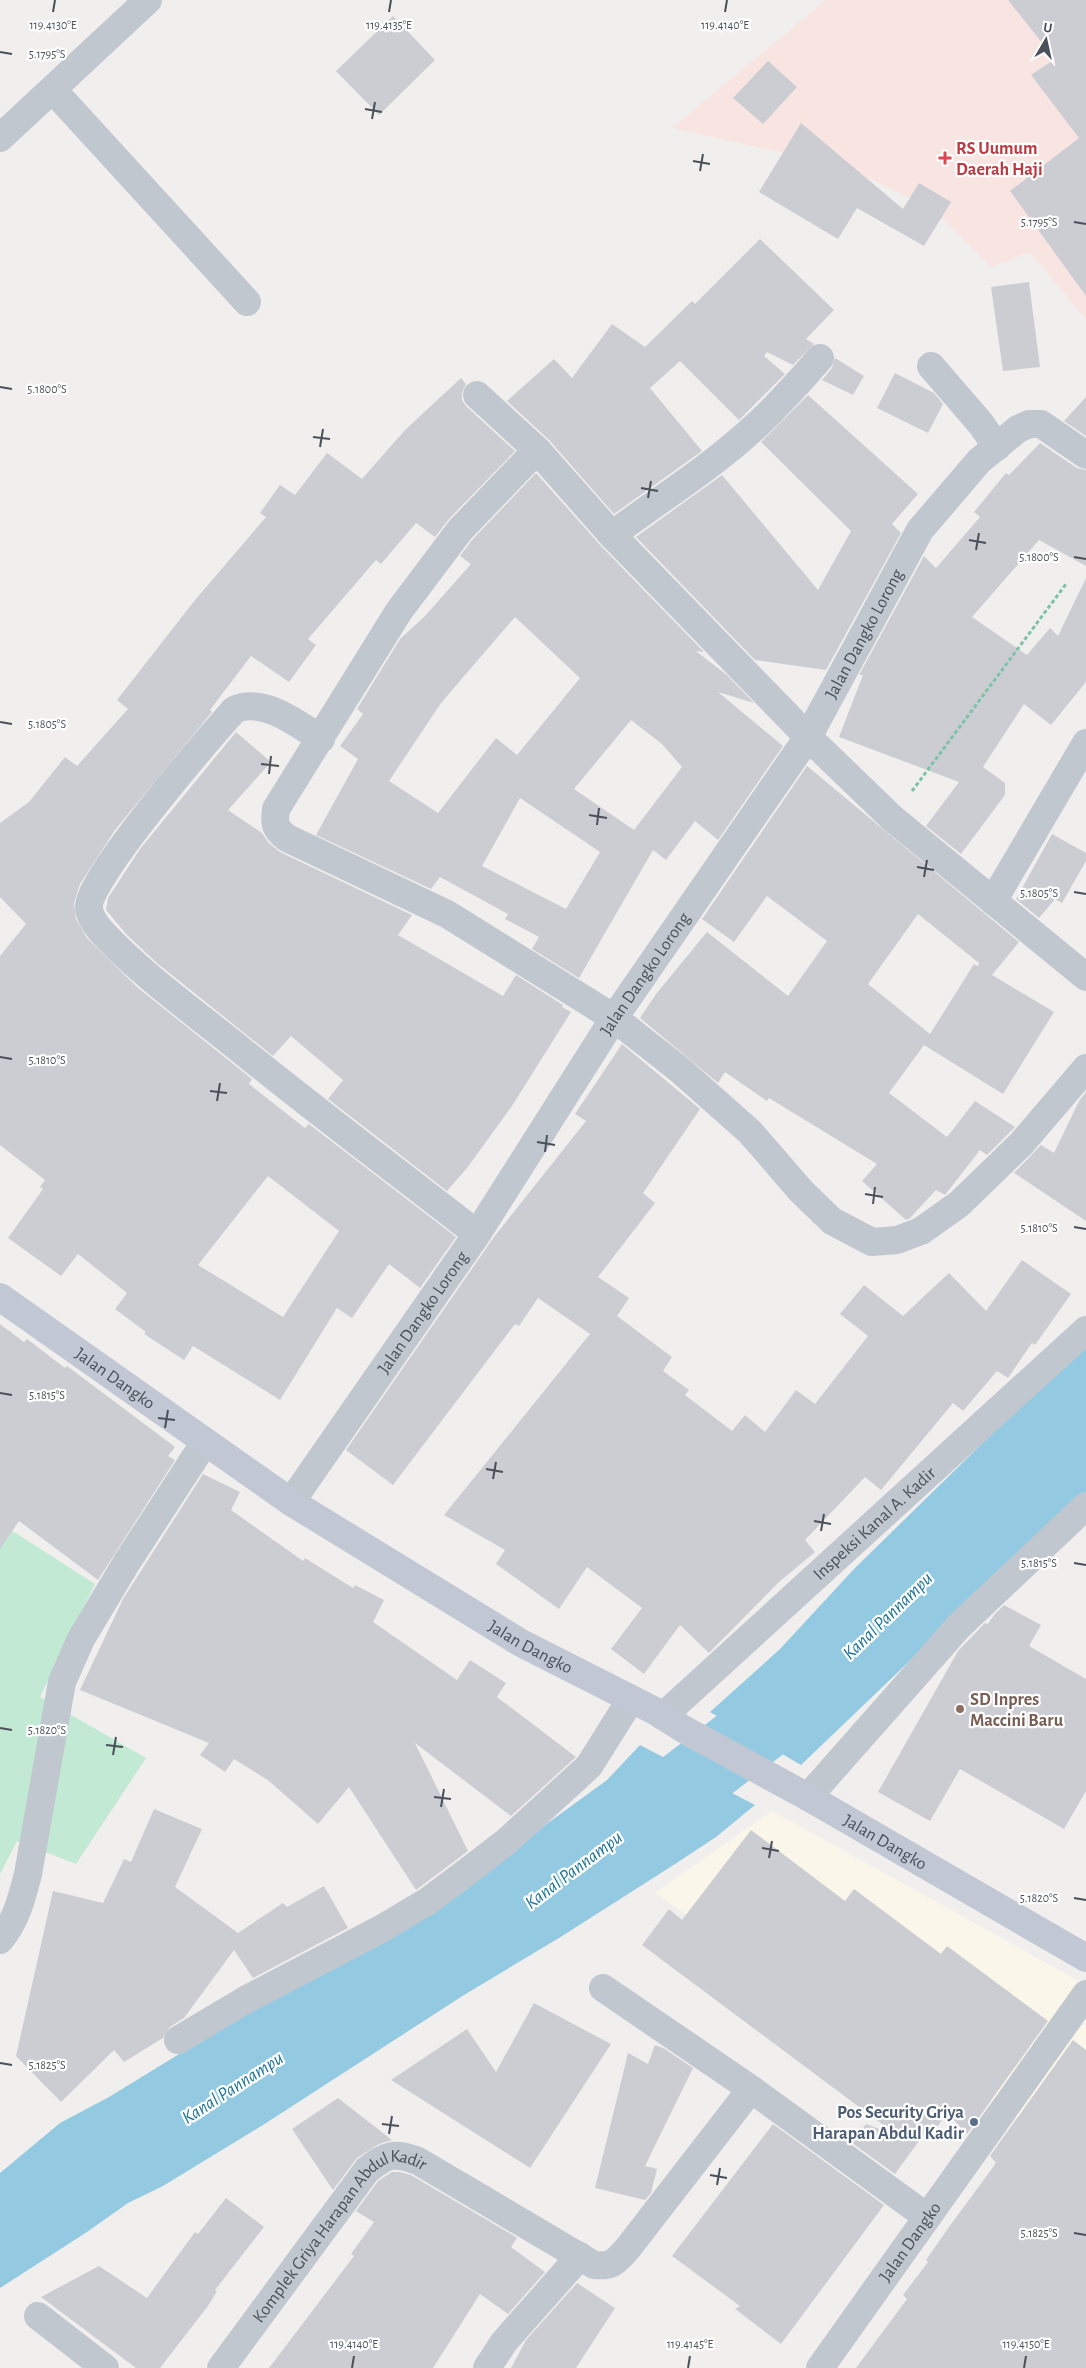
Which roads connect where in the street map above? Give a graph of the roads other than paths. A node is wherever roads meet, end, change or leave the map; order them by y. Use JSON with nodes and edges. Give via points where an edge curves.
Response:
{"nodes":[{"id":1,"x":148,"y":0,"type":"edge"},
{"id":2,"x":53,"y":90,"type":"junction"},
{"id":3,"x":0,"y":138,"type":"edge"},
{"id":4,"x":247,"y":302,"type":"dead end"},
{"id":5,"x":820,"y":358,"type":"dead end"},
{"id":6,"x":932,"y":366,"type":"dead end"},
{"id":7,"x":477,"y":395,"type":"dead end"},
{"id":8,"x":997,"y":447,"type":"junction"},
{"id":9,"x":537,"y":450,"type":"junction"},
{"id":10,"x":1086,"y":455,"type":"edge"},
{"id":11,"x":612,"y":535,"type":"junction"},
{"id":12,"x":808,"y":737,"type":"junction"},
{"id":13,"x":321,"y":739,"type":"junction"},
{"id":14,"x":1086,"y":743,"type":"edge"},
{"id":15,"x":993,"y":901,"type":"junction"},
{"id":16,"x":1086,"y":977,"type":"edge"},
{"id":17,"x":614,"y":1018,"type":"junction"},
{"id":18,"x":1086,"y":1068,"type":"edge"},
{"id":19,"x":478,"y":1234,"type":"junction"},
{"id":20,"x":0,"y":1296,"type":"edge"},
{"id":21,"x":1086,"y":1330,"type":"edge"},
{"id":22,"x":205,"y":1442,"type":"junction"},
{"id":23,"x":291,"y":1502,"type":"junction"},
{"id":24,"x":1086,"y":1506,"type":"edge"},
{"id":25,"x":631,"y":1699,"type":"junction"},
{"id":26,"x":674,"y":1723,"type":"junction"},
{"id":27,"x":799,"y":1792,"type":"junction"},
{"id":28,"x":0,"y":1940,"type":"edge"},
{"id":29,"x":1086,"y":1958,"type":"edge"},
{"id":30,"x":603,"y":1988,"type":"dead end"},
{"id":31,"x":1086,"y":1994,"type":"edge"},
{"id":32,"x":178,"y":2040,"type":"dead end"},
{"id":33,"x":751,"y":2089,"type":"junction"},
{"id":34,"x":927,"y":2217,"type":"junction"},
{"id":35,"x":580,"y":2256,"type":"junction"},
{"id":36,"x":38,"y":2316,"type":"dead end"},
{"id":37,"x":105,"y":2368,"type":"edge"},
{"id":38,"x":221,"y":2368,"type":"edge"},
{"id":39,"x":487,"y":2368,"type":"edge"},
{"id":40,"x":820,"y":2368,"type":"edge"}],
"edges":[{"from":1,"to":2,"type":"street"},
{"from":2,"to":3,"type":"street"},
{"from":2,"to":4,"type":"street"},
{"from":5,"to":11,"type":"street","via":[[758,424]]},
{"from":6,"to":8,"type":"street"},
{"from":7,"to":9,"type":"street"},
{"from":8,"to":10,"type":"street","name":"Jalan Dangko Lorong","via":[[1018,429],[1037,423]]},
{"from":8,"to":12,"type":"street","name":"Jalan Dangko Lorong","via":[[979,462],[920,530]]},
{"from":9,"to":11,"type":"street"},
{"from":9,"to":13,"type":"street","via":[[460,530],[399,611]]},
{"from":11,"to":12,"type":"street"},
{"from":12,"to":15,"type":"street","via":[[892,818]]},
{"from":12,"to":17,"type":"street","name":"Jalan Dangko Lorong"},
{"from":13,"to":17,"type":"street","via":[[276,810],[274,822],[277,831],[447,914]]},
{"from":13,"to":19,"type":"street","via":[[288,717],[263,708],[245,704],[234,710],[155,804],[110,865],[93,890],[89,907],[101,930],[160,986]]},
{"from":14,"to":15,"type":"street"},
{"from":15,"to":16,"type":"street"},
{"from":17,"to":18,"type":"street","via":[[680,1070],[750,1132],[832,1221],[872,1242],[896,1240],[921,1231],[959,1204],[1022,1143]]},
{"from":17,"to":19,"type":"street","name":"Jalan Dangko Lorong"},
{"from":19,"to":23,"type":"street","name":"Jalan Dangko Lorong"},
{"from":20,"to":22,"type":"main road","name":"Jalan Dangko"},
{"from":21,"to":26,"type":"street","name":"Inspeksi Kanal A. Kadir"},
{"from":22,"to":23,"type":"main road","name":"Jalan Dangko"},
{"from":22,"to":28,"type":"street","via":[[81,1639],[62,1682],[28,1874],[20,1905]]},
{"from":23,"to":25,"type":"main road","name":"Jalan Dangko","via":[[521,1643]]},
{"from":24,"to":27,"type":"street","via":[[959,1626]]},
{"from":25,"to":26,"type":"main road","name":"Jalan Dangko"},
{"from":25,"to":32,"type":"street","via":[[589,1766],[507,1841],[472,1868],[428,1901],[381,1929]]},
{"from":26,"to":27,"type":"main road","name":"Jalan Dangko"},
{"from":27,"to":29,"type":"main road","name":"Jalan Dangko"},
{"from":30,"to":33,"type":"street"},
{"from":31,"to":34,"type":"street","name":"Jalan Dangko"},
{"from":33,"to":34,"type":"street"},
{"from":33,"to":35,"type":"street","name":"Komplek Griya Harapan Abdul Kadir","via":[[617,2260],[608,2266],[594,2265]]},
{"from":34,"to":40,"type":"street","name":"Jalan Dangko"},
{"from":35,"to":38,"type":"street","name":"Komplek Griya Harapan Abdul Kadir","via":[[418,2161],[401,2155],[384,2156],[367,2170]]},
{"from":35,"to":39,"type":"street","via":[[504,2342]]},
{"from":36,"to":37,"type":"street"}]}
